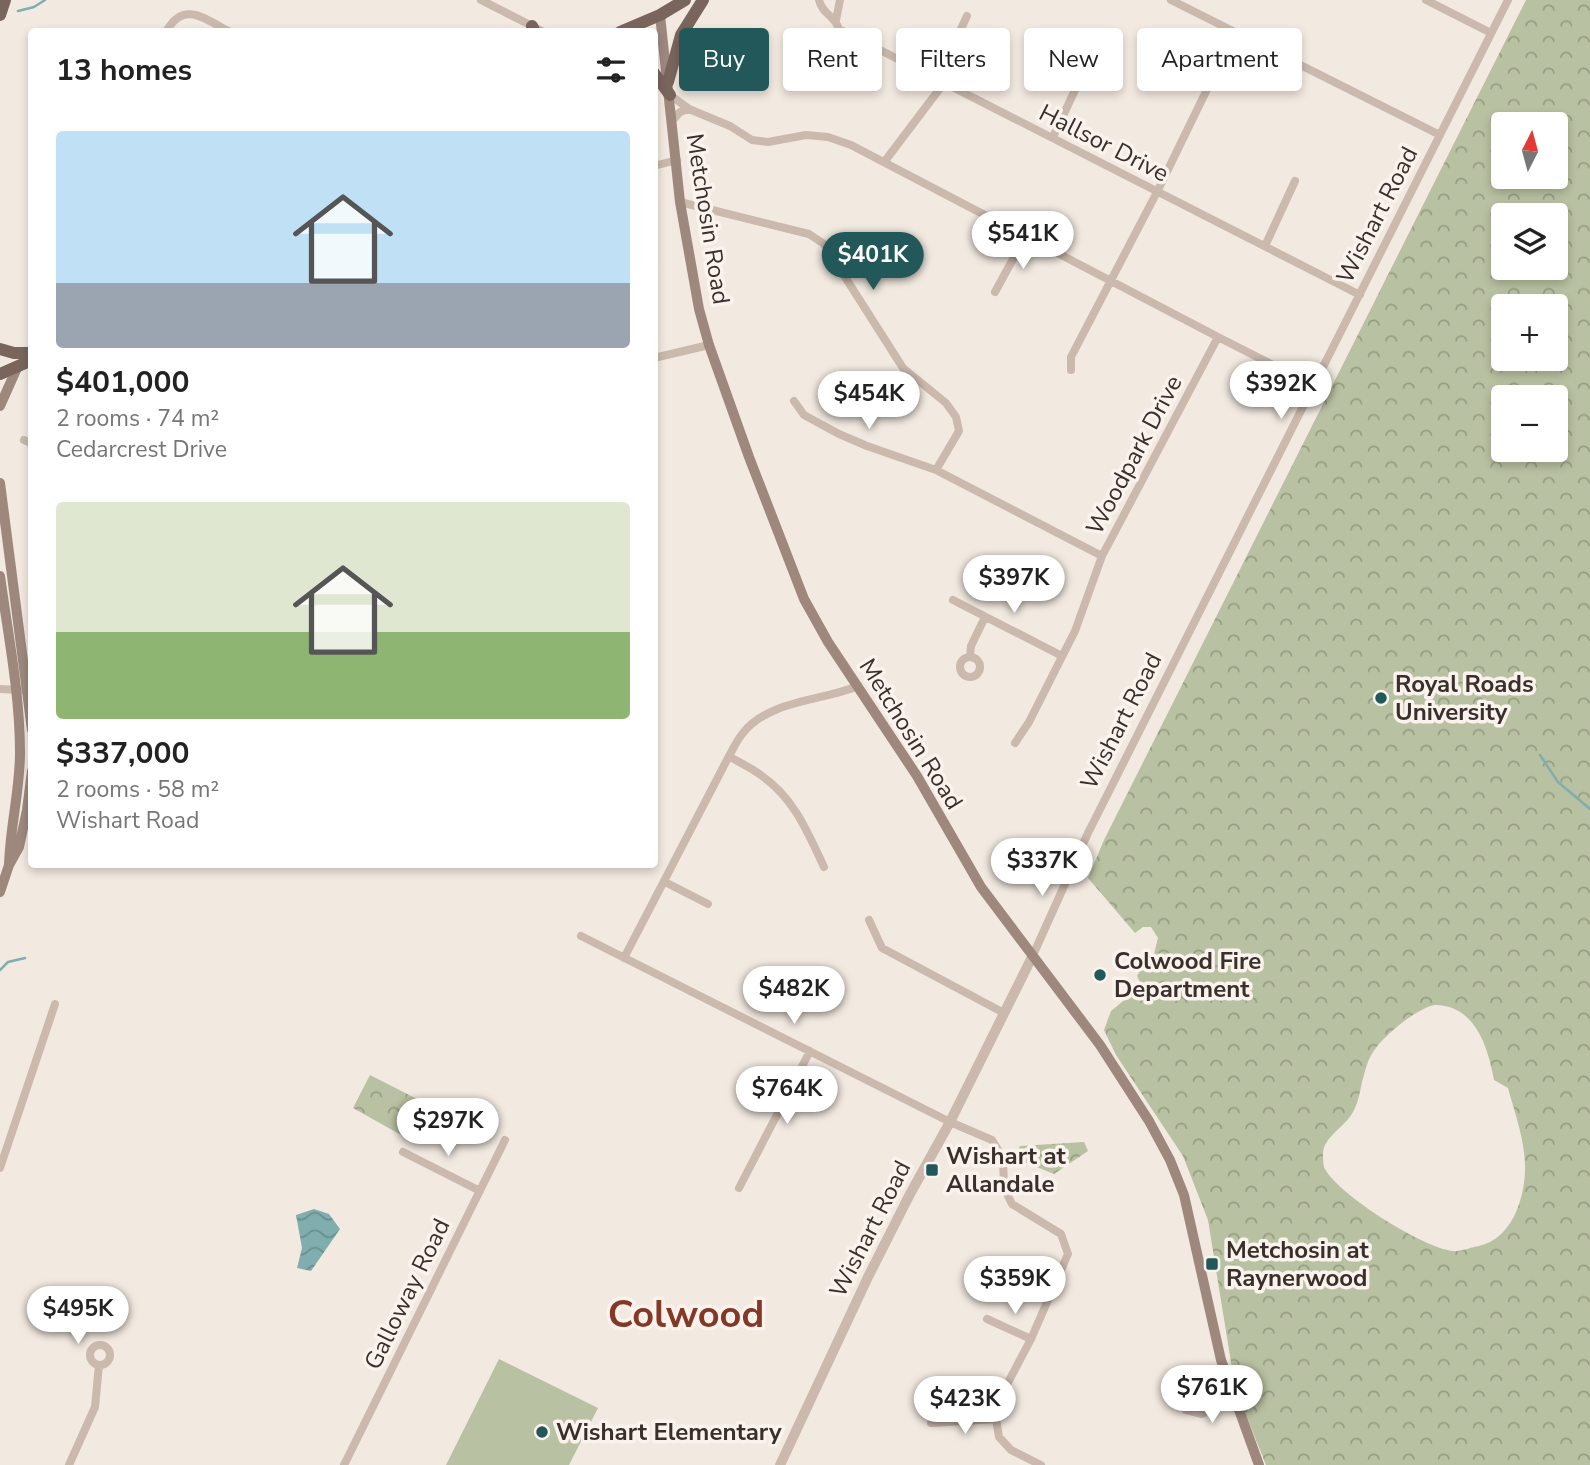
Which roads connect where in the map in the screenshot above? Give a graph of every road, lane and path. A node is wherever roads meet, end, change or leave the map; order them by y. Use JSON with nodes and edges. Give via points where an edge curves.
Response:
{"nodes":[{"id":1,"x":5,"y":0,"type":"edge"},
{"id":2,"x":481,"y":0,"type":"edge"},
{"id":3,"x":685,"y":0,"type":"edge"},
{"id":4,"x":704,"y":0,"type":"edge"},
{"id":5,"x":819,"y":0,"type":"edge"},
{"id":6,"x":840,"y":0,"type":"edge"},
{"id":7,"x":1171,"y":0,"type":"edge"},
{"id":8,"x":1426,"y":0,"type":"edge"},
{"id":9,"x":1508,"y":0,"type":"edge"},
{"id":10,"x":0,"y":15,"type":"edge"},
{"id":11,"x":660,"y":15,"type":"junction"},
{"id":12,"x":967,"y":16,"type":"dead end"},
{"id":13,"x":836,"y":20,"type":"junction"},
{"id":14,"x":168,"y":28,"type":"edge"},
{"id":15,"x":222,"y":28,"type":"edge"},
{"id":16,"x":533,"y":28,"type":"edge"},
{"id":17,"x":629,"y":28,"type":"edge"},
{"id":18,"x":962,"y":28,"type":"edge"},
{"id":19,"x":1227,"y":28,"type":"edge"},
{"id":20,"x":1491,"y":33,"type":"junction"},
{"id":21,"x":896,"y":59,"type":"edge"},
{"id":22,"x":1302,"y":66,"type":"edge"},
{"id":23,"x":658,"y":77,"type":"edge"},
{"id":24,"x":669,"y":88,"type":"junction"},
{"id":25,"x":935,"y":91,"type":"edge"},
{"id":26,"x":959,"y":91,"type":"edge"},
{"id":27,"x":1075,"y":91,"type":"edge"},
{"id":28,"x":1206,"y":91,"type":"edge"},
{"id":29,"x":688,"y":109,"type":"junction"},
{"id":30,"x":672,"y":121,"type":"junction"},
{"id":31,"x":1440,"y":135,"type":"junction"},
{"id":32,"x":1053,"y":137,"type":"junction"},
{"id":33,"x":677,"y":160,"type":"junction"},
{"id":34,"x":885,"y":161,"type":"junction"},
{"id":35,"x":658,"y":165,"type":"edge"},
{"id":36,"x":1295,"y":181,"type":"dead end"},
{"id":37,"x":1157,"y":191,"type":"junction"},
{"id":38,"x":680,"y":202,"type":"junction"},
{"id":39,"x":1025,"y":237,"type":"junction"},
{"id":40,"x":1265,"y":246,"type":"junction"},
{"id":41,"x":1110,"y":281,"type":"junction"},
{"id":42,"x":995,"y":292,"type":"dead end"},
{"id":43,"x":1360,"y":295,"type":"junction"},
{"id":44,"x":1218,"y":337,"type":"junction"},
{"id":45,"x":709,"y":345,"type":"junction"},
{"id":46,"x":0,"y":349,"type":"edge"},
{"id":47,"x":28,"y":353,"type":"edge"},
{"id":48,"x":658,"y":357,"type":"edge"},
{"id":49,"x":28,"y":362,"type":"edge"},
{"id":50,"x":17,"y":368,"type":"junction"},
{"id":51,"x":1071,"y":370,"type":"dead end"},
{"id":52,"x":0,"y":374,"type":"edge"},
{"id":53,"x":1314,"y":386,"type":"junction"},
{"id":54,"x":794,"y":401,"type":"dead end"},
{"id":55,"x":0,"y":406,"type":"edge"},
{"id":56,"x":936,"y":470,"type":"junction"},
{"id":57,"x":0,"y":483,"type":"edge"},
{"id":58,"x":1102,"y":556,"type":"junction"},
{"id":59,"x":0,"y":576,"type":"edge"},
{"id":60,"x":953,"y":600,"type":"dead end"},
{"id":61,"x":985,"y":617,"type":"junction"},
{"id":62,"x":1062,"y":656,"type":"junction"},
{"id":63,"x":970,"y":657,"type":"dead end"},
{"id":64,"x":28,"y":683,"type":"edge"},
{"id":65,"x":858,"y":686,"type":"junction"},
{"id":66,"x":0,"y":689,"type":"edge"},
{"id":67,"x":15,"y":690,"type":"junction"},
{"id":68,"x":28,"y":690,"type":"edge"},
{"id":69,"x":1015,"y":743,"type":"dead end"},
{"id":70,"x":729,"y":756,"type":"junction"},
{"id":71,"x":28,"y":798,"type":"edge"},
{"id":72,"x":9,"y":865,"type":"junction"},
{"id":73,"x":824,"y":867,"type":"dead end"},
{"id":74,"x":665,"y":882,"type":"junction"},
{"id":75,"x":0,"y":892,"type":"edge"},
{"id":76,"x":708,"y":904,"type":"dead end"},
{"id":77,"x":869,"y":920,"type":"dead end"},
{"id":78,"x":581,"y":936,"type":"dead end"},
{"id":79,"x":1033,"y":955,"type":"junction"},
{"id":80,"x":624,"y":958,"type":"junction"},
{"id":81,"x":55,"y":1004,"type":"dead end"},
{"id":82,"x":1004,"y":1013,"type":"junction"},
{"id":83,"x":810,"y":1051,"type":"junction"},
{"id":84,"x":950,"y":1122,"type":"junction"},
{"id":85,"x":505,"y":1140,"type":"dead end"},
{"id":86,"x":403,"y":1152,"type":"dead end"},
{"id":87,"x":0,"y":1168,"type":"edge"},
{"id":88,"x":738,"y":1188,"type":"dead end"},
{"id":89,"x":480,"y":1191,"type":"junction"},
{"id":90,"x":987,"y":1319,"type":"dead end"},
{"id":91,"x":1031,"y":1339,"type":"junction"},
{"id":92,"x":100,"y":1365,"type":"dead end"},
{"id":93,"x":1234,"y":1399,"type":"junction"},
{"id":94,"x":1186,"y":1410,"type":"dead end"},
{"id":95,"x":996,"y":1419,"type":"junction"},
{"id":96,"x":931,"y":1423,"type":"dead end"},
{"id":97,"x":69,"y":1465,"type":"edge"},
{"id":98,"x":344,"y":1465,"type":"edge"},
{"id":99,"x":780,"y":1465,"type":"edge"},
{"id":100,"x":1041,"y":1465,"type":"edge"},
{"id":101,"x":1259,"y":1465,"type":"edge"}],
"edges":[{"from":1,"to":10,"type":"main road"},
{"from":2,"to":16,"type":"street"},
{"from":3,"to":11,"type":"main road"},
{"from":4,"to":24,"type":"main road","via":[[681,35]]},
{"from":5,"to":13,"type":"street","name":"Hallsor Drive"},
{"from":6,"to":13,"type":"street"},
{"from":7,"to":19,"type":"street"},
{"from":8,"to":20,"type":"street"},
{"from":9,"to":20,"type":"street","name":"Wishart Road"},
{"from":11,"to":17,"type":"main road"},
{"from":11,"to":24,"type":"main road","name":"Metchosin Road"},
{"from":12,"to":18,"type":"street"},
{"from":13,"to":21,"type":"street","name":"Hallsor Drive","via":[[839,29]]},
{"from":14,"to":15,"type":"street","via":[[172,19],[187,12]]},
{"from":20,"to":31,"type":"street","name":"Wishart Road"},
{"from":22,"to":31,"type":"street"},
{"from":23,"to":24,"type":"main road"},
{"from":24,"to":29,"type":"street"},
{"from":24,"to":30,"type":"main road","name":"Metchosin Road"},
{"from":25,"to":34,"type":"street"},
{"from":26,"to":32,"type":"street","name":"Hallsor Drive"},
{"from":27,"to":32,"type":"street"},
{"from":28,"to":37,"type":"street"},
{"from":29,"to":30,"type":"street"},
{"from":29,"to":34,"type":"street","via":[[752,140],[828,137]]},
{"from":30,"to":33,"type":"main road","name":"Metchosin Road"},
{"from":31,"to":43,"type":"street","name":"Wishart Road"},
{"from":32,"to":37,"type":"street","name":"Hallsor Drive"},
{"from":33,"to":35,"type":"street"},
{"from":33,"to":38,"type":"main road","name":"Metchosin Road"},
{"from":34,"to":39,"type":"street"},
{"from":36,"to":40,"type":"street"},
{"from":37,"to":40,"type":"street","name":"Hallsor Drive"},
{"from":37,"to":41,"type":"street"},
{"from":38,"to":45,"type":"main road","name":"Metchosin Road"},
{"from":38,"to":56,"type":"street","via":[[809,234],[824,244],[903,368],[956,417],[959,431]]},
{"from":39,"to":41,"type":"street"},
{"from":39,"to":42,"type":"street"},
{"from":40,"to":43,"type":"street","name":"Hallsor Drive"},
{"from":41,"to":44,"type":"street"},
{"from":41,"to":51,"type":"street","via":[[1071,357]]},
{"from":43,"to":53,"type":"street","name":"Wishart Road"},
{"from":44,"to":53,"type":"street"},
{"from":44,"to":58,"type":"street","name":"Woodpark Drive"},
{"from":45,"to":48,"type":"street"},
{"from":45,"to":65,"type":"main road","name":"Metchosin Road","via":[[804,599]]},
{"from":46,"to":47,"type":"main road"},
{"from":49,"to":50,"type":"main road"},
{"from":50,"to":52,"type":"main road"},
{"from":50,"to":55,"type":"main road"},
{"from":53,"to":79,"type":"street","name":"Wishart Road","via":[[1092,825]]},
{"from":54,"to":56,"type":"street","via":[[804,415],[839,434]]},
{"from":56,"to":58,"type":"street"},
{"from":57,"to":64,"type":"main road"},
{"from":58,"to":62,"type":"street","name":"Woodpark Drive"},
{"from":59,"to":67,"type":"main road"},
{"from":60,"to":61,"type":"street"},
{"from":61,"to":62,"type":"street"},
{"from":61,"to":63,"type":"street"},
{"from":62,"to":69,"type":"street","name":"Woodpark Drive"},
{"from":65,"to":70,"type":"street","via":[[760,718],[744,732]]},
{"from":65,"to":79,"type":"main road","name":"Metchosin Road","via":[[981,887]]},
{"from":66,"to":67,"type":"street"},
{"from":67,"to":68,"type":"street"},
{"from":67,"to":72,"type":"main road","via":[[20,754]]},
{"from":70,"to":73,"type":"street","via":[[763,776],[785,797],[800,816]]},
{"from":70,"to":74,"type":"street"},
{"from":71,"to":72,"type":"main road","via":[[19,847]]},
{"from":72,"to":75,"type":"main road"},
{"from":74,"to":76,"type":"street"},
{"from":74,"to":80,"type":"street"},
{"from":77,"to":82,"type":"street","via":[[882,948]]},
{"from":78,"to":80,"type":"street"},
{"from":79,"to":82,"type":"street","name":"Wishart Road"},
{"from":79,"to":93,"type":"main road","name":"Metchosin Road","via":[[1100,1045],[1170,1160],[1184,1195],[1214,1333]]},
{"from":80,"to":83,"type":"street"},
{"from":81,"to":87,"type":"street"},
{"from":82,"to":84,"type":"street","name":"Wishart Road"},
{"from":83,"to":84,"type":"street"},
{"from":83,"to":88,"type":"street"},
{"from":84,"to":91,"type":"street","via":[[992,1140],[1003,1158],[1004,1188],[1012,1204],[1060,1234],[1068,1254]]},
{"from":84,"to":99,"type":"street","name":"Wishart Road","via":[[909,1194]]},
{"from":85,"to":89,"type":"street","name":"Galloway Road"},
{"from":86,"to":89,"type":"street"},
{"from":89,"to":98,"type":"street","name":"Galloway Road"},
{"from":90,"to":91,"type":"street"},
{"from":91,"to":95,"type":"street","via":[[1001,1396]]},
{"from":92,"to":97,"type":"street","via":[[91,1419]]},
{"from":93,"to":94,"type":"street","via":[[1202,1413]]},
{"from":93,"to":101,"type":"main road","name":"Metchosin Road"},
{"from":95,"to":96,"type":"street"},
{"from":95,"to":100,"type":"street","via":[[999,1437],[1011,1450]]}]}
